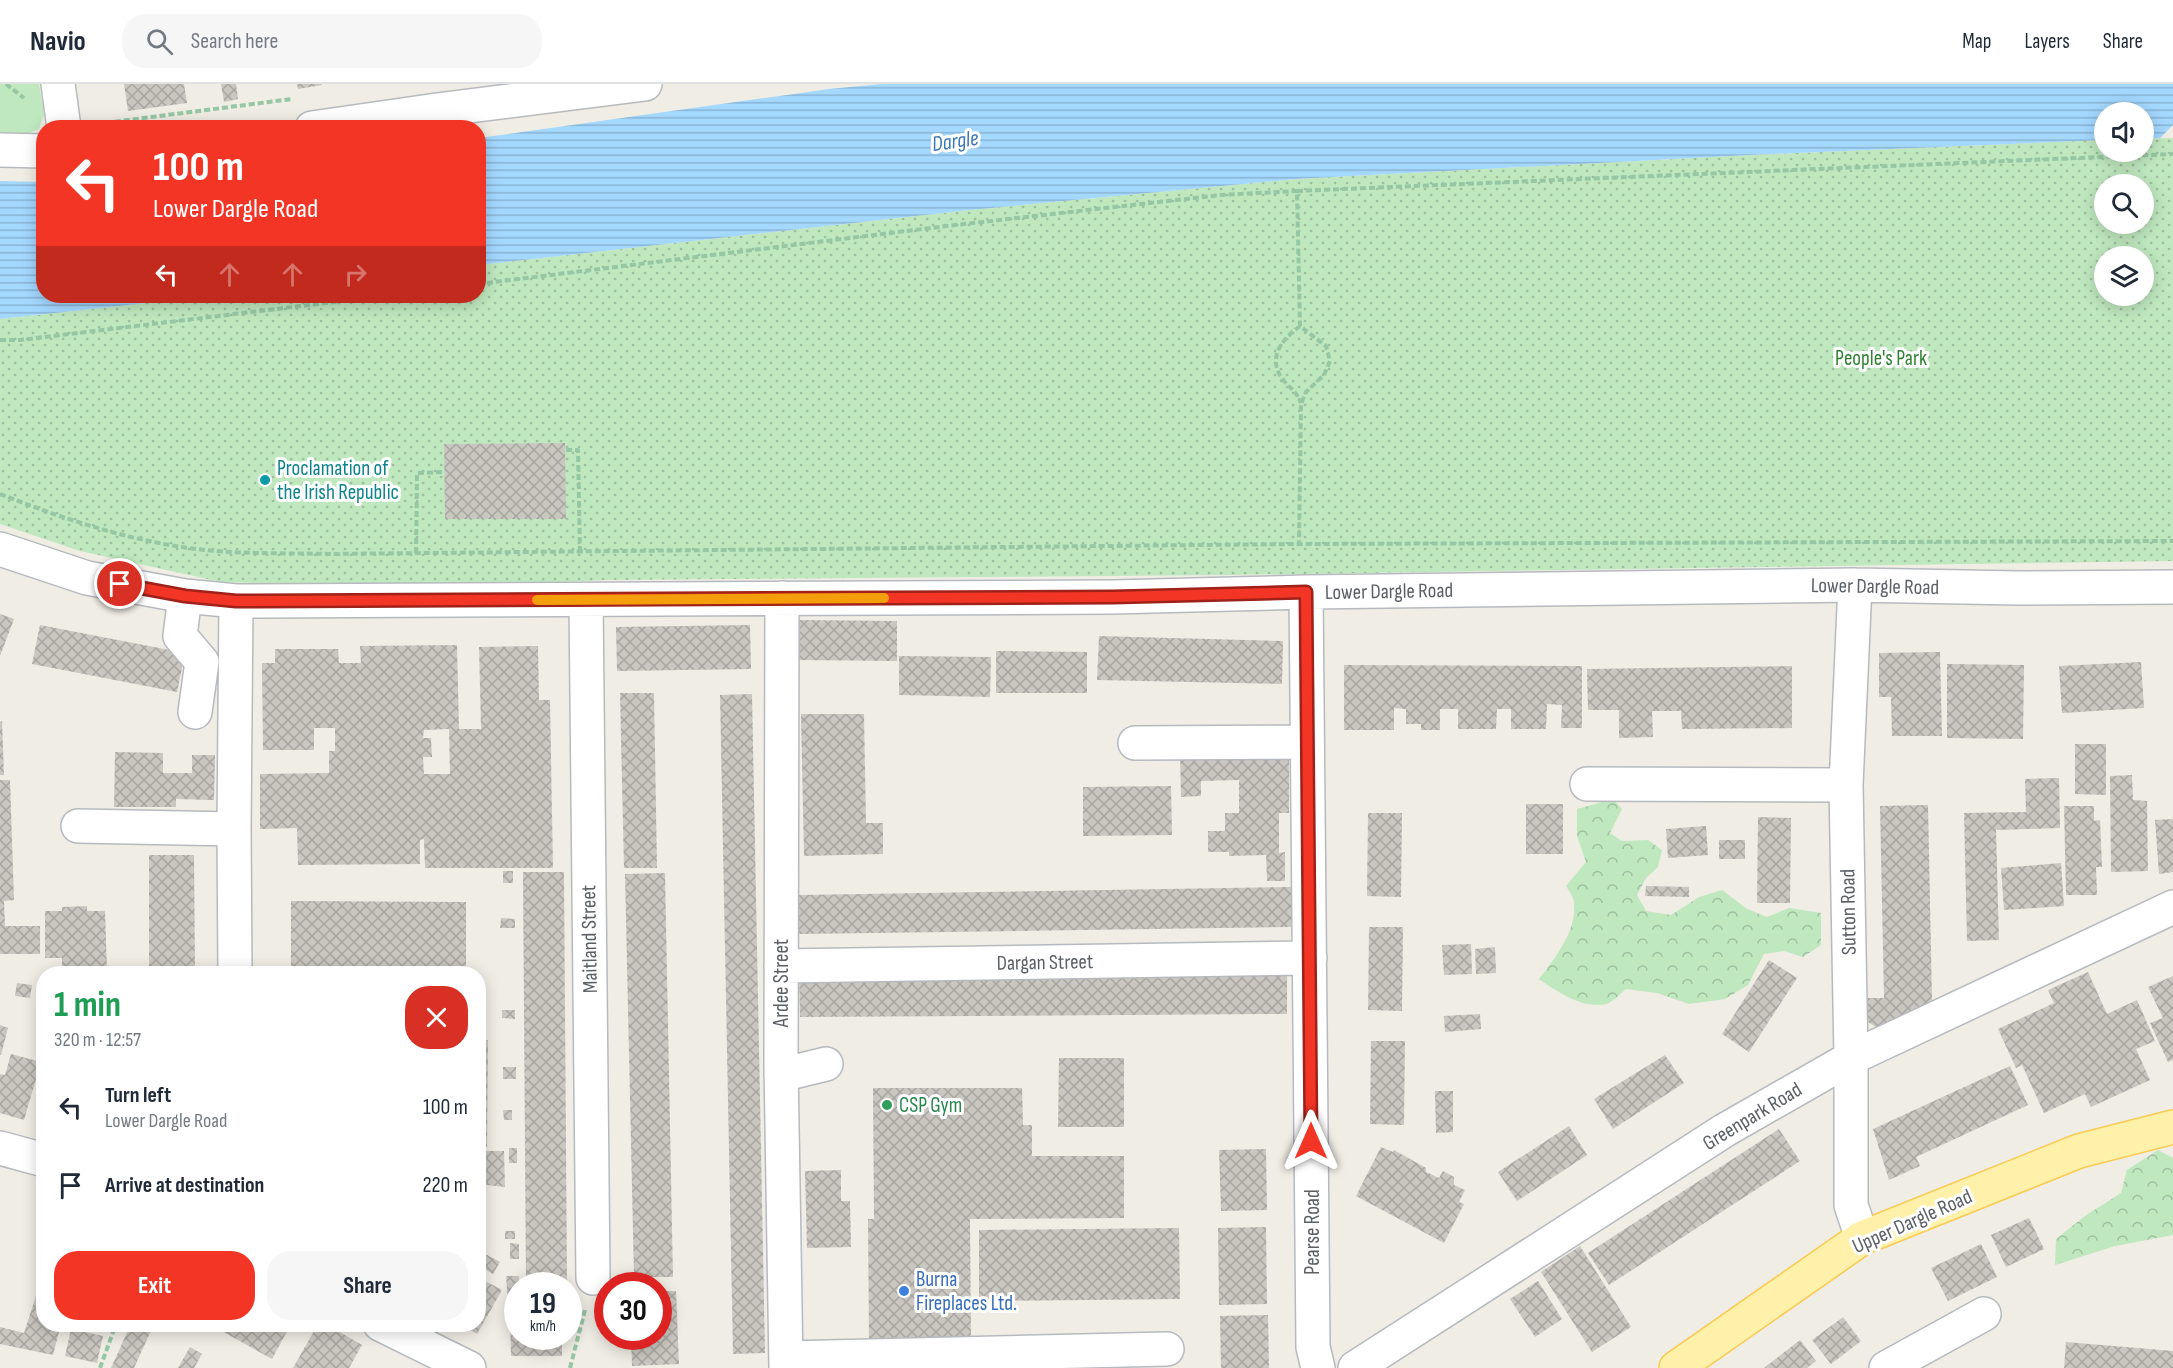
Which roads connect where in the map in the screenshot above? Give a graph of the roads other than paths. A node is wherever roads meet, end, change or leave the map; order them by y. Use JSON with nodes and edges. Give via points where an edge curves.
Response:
{"nodes":[{"id":1,"x":58,"y":84,"type":"edge"},
{"id":2,"x":645,"y":84,"type":"edge"},
{"id":3,"x":435,"y":97,"type":"edge"},
{"id":4,"x":307,"y":113,"type":"edge"},
{"id":5,"x":64,"y":120,"type":"edge"},
{"id":6,"x":0,"y":150,"type":"edge"},
{"id":7,"x":36,"y":152,"type":"edge"},
{"id":8,"x":0,"y":549,"type":"edge"},
{"id":9,"x":1856,"y":585,"type":"junction"},
{"id":10,"x":2173,"y":587,"type":"edge"},
{"id":11,"x":1306,"y":592,"type":"junction"},
{"id":12,"x":185,"y":596,"type":"junction"},
{"id":13,"x":782,"y":598,"type":"junction"},
{"id":14,"x":586,"y":600,"type":"junction"},
{"id":15,"x":236,"y":601,"type":"junction"},
{"id":16,"x":195,"y":712,"type":"dead end"},
{"id":17,"x":1307,"y":742,"type":"junction"},
{"id":18,"x":1135,"y":743,"type":"dead end"},
{"id":19,"x":1587,"y":784,"type":"dead end"},
{"id":20,"x":1846,"y":785,"type":"junction"},
{"id":21,"x":78,"y":826,"type":"dead end"},
{"id":22,"x":234,"y":829,"type":"junction"},
{"id":23,"x":2173,"y":907,"type":"edge"},
{"id":24,"x":1310,"y":958,"type":"junction"},
{"id":25,"x":235,"y":966,"type":"edge"},
{"id":26,"x":781,"y":966,"type":"junction"},
{"id":27,"x":1851,"y":1058,"type":"junction"},
{"id":28,"x":826,"y":1064,"type":"dead end"},
{"id":29,"x":781,"y":1075,"type":"junction"},
{"id":30,"x":2173,"y":1127,"type":"edge"},
{"id":31,"x":0,"y":1148,"type":"edge"},
{"id":32,"x":36,"y":1158,"type":"edge"},
{"id":33,"x":1862,"y":1238,"type":"junction"},
{"id":34,"x":593,"y":1278,"type":"road end"},
{"id":35,"x":1984,"y":1314,"type":"dead end"},
{"id":36,"x":396,"y":1332,"type":"edge"},
{"id":37,"x":1167,"y":1349,"type":"dead end"},
{"id":38,"x":786,"y":1363,"type":"edge"},
{"id":39,"x":469,"y":1368,"type":"edge"},
{"id":40,"x":1318,"y":1368,"type":"edge"},
{"id":41,"x":1355,"y":1368,"type":"edge"},
{"id":42,"x":1676,"y":1368,"type":"edge"},
{"id":43,"x":1886,"y":1368,"type":"edge"}],
"edges":[{"from":1,"to":5,"type":"street"},
{"from":2,"to":3,"type":"street"},
{"from":3,"to":4,"type":"street"},
{"from":6,"to":7,"type":"street"},
{"from":8,"to":12,"type":"street","name":"Lower Dargle Road","via":[[87,578]]},
{"from":9,"to":10,"type":"street","name":"Lower Dargle Road"},
{"from":9,"to":11,"type":"street","name":"Lower Dargle Road"},
{"from":9,"to":20,"type":"street","name":"Sutton Road"},
{"from":11,"to":13,"type":"street","name":"Lower Dargle Road"},
{"from":11,"to":17,"type":"street","name":"Pearse Road"},
{"from":12,"to":15,"type":"street","name":"Lower Dargle Road"},
{"from":12,"to":16,"type":"street","via":[[180,636],[202,662]]},
{"from":13,"to":14,"type":"street","name":"Lower Dargle Road"},
{"from":13,"to":26,"type":"street","name":"Ardee Street"},
{"from":14,"to":15,"type":"street","name":"Lower Dargle Road"},
{"from":14,"to":34,"type":"street","name":"Maitland Street"},
{"from":15,"to":22,"type":"street"},
{"from":17,"to":18,"type":"street"},
{"from":17,"to":24,"type":"street","name":"Pearse Road"},
{"from":19,"to":20,"type":"street"},
{"from":20,"to":27,"type":"street","name":"Sutton Road"},
{"from":21,"to":22,"type":"street"},
{"from":22,"to":25,"type":"street"},
{"from":23,"to":27,"type":"street","name":"Greenpark Road"},
{"from":24,"to":26,"type":"street","name":"Dargan Street"},
{"from":24,"to":40,"type":"street","name":"Pearse Road","via":[[1312,1347]]},
{"from":26,"to":29,"type":"street","name":"Ardee Street"},
{"from":27,"to":33,"type":"street","name":"Sutton Road","via":[[1851,1205]]},
{"from":27,"to":41,"type":"street","name":"Greenpark Road","via":[[1725,1130]]},
{"from":28,"to":29,"type":"street"},
{"from":29,"to":38,"type":"street","name":"Ardee Street"},
{"from":30,"to":33,"type":"main road","name":"Upper Dargle Road","via":[[2079,1151]]},
{"from":31,"to":32,"type":"street"},
{"from":33,"to":42,"type":"main road","name":"Upper Dargle Road"},
{"from":35,"to":43,"type":"street"},
{"from":36,"to":39,"type":"street"},
{"from":37,"to":38,"type":"street"}]}
